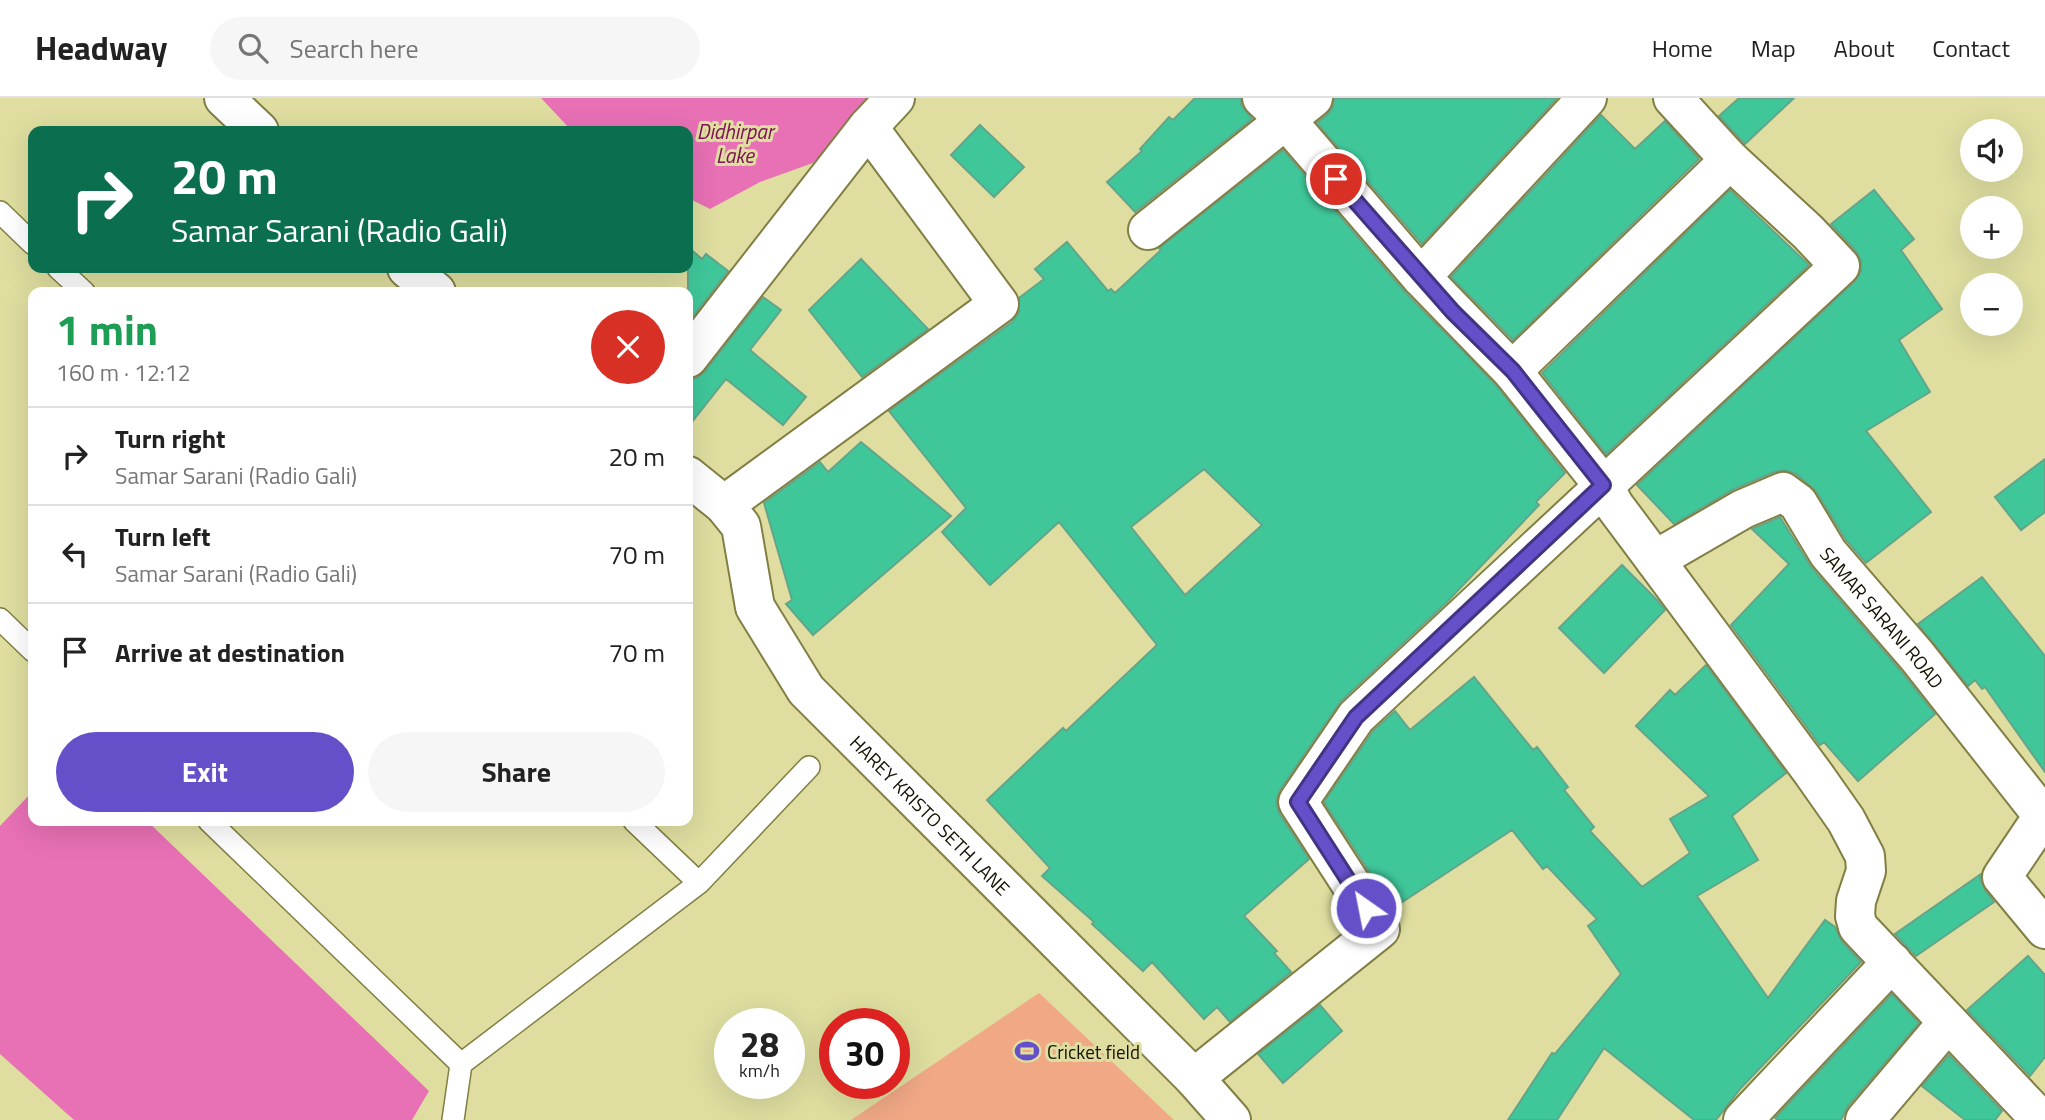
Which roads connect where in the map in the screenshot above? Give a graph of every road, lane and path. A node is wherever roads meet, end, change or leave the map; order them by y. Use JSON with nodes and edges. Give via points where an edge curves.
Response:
{"nodes":[{"id":1,"x":224,"y":98,"type":"edge"},
{"id":2,"x":895,"y":98,"type":"edge"},
{"id":3,"x":1587,"y":98,"type":"edge"},
{"id":4,"x":1674,"y":98,"type":"edge"},
{"id":5,"x":1287,"y":106,"type":"edge"},
{"id":6,"x":254,"y":126,"type":"edge"},
{"id":7,"x":867,"y":127,"type":"junction"},
{"id":8,"x":1730,"y":160,"type":"junction"},
{"id":9,"x":0,"y":212,"type":"edge"},
{"id":10,"x":1148,"y":230,"type":"dead end"},
{"id":11,"x":28,"y":239,"type":"edge"},
{"id":12,"x":63,"y":273,"type":"edge"},
{"id":13,"x":413,"y":273,"type":"edge"},
{"id":14,"x":1421,"y":277,"type":"junction"},
{"id":15,"x":79,"y":287,"type":"edge"},
{"id":16,"x":430,"y":287,"type":"edge"},
{"id":17,"x":693,"y":352,"type":"edge"},
{"id":18,"x":1513,"y":371,"type":"junction"},
{"id":19,"x":693,"y":480,"type":"edge"},
{"id":20,"x":1603,"y":485,"type":"junction"},
{"id":21,"x":724,"y":505,"type":"junction"},
{"id":22,"x":1655,"y":560,"type":"junction"},
{"id":23,"x":0,"y":619,"type":"edge"},
{"id":24,"x":28,"y":646,"type":"edge"},
{"id":25,"x":809,"y":767,"type":"dead end"},
{"id":26,"x":214,"y":826,"type":"edge"},
{"id":27,"x":639,"y":826,"type":"edge"},
{"id":28,"x":699,"y":883,"type":"junction"},
{"id":29,"x":2045,"y":929,"type":"edge"},
{"id":30,"x":1892,"y":962,"type":"junction"},
{"id":31,"x":1948,"y":1021,"type":"junction"},
{"id":32,"x":461,"y":1064,"type":"junction"},
{"id":33,"x":1194,"y":1078,"type":"junction"},
{"id":34,"x":453,"y":1120,"type":"edge"},
{"id":35,"x":1231,"y":1120,"type":"edge"},
{"id":36,"x":1742,"y":1120,"type":"edge"},
{"id":37,"x":1865,"y":1120,"type":"edge"},
{"id":38,"x":2042,"y":1120,"type":"edge"}],
"edges":[{"from":1,"to":6,"type":"street"},
{"from":2,"to":7,"type":"street"},
{"from":3,"to":14,"type":"street"},
{"from":4,"to":8,"type":"street"},
{"from":5,"to":10,"type":"street"},
{"from":5,"to":14,"type":"street"},
{"from":7,"to":17,"type":"street"},
{"from":7,"to":21,"type":"street","via":[[999,304]]},
{"from":8,"to":18,"type":"street"},
{"from":8,"to":20,"type":"street","via":[[1840,266]]},
{"from":9,"to":11,"type":"lane"},
{"from":12,"to":15,"type":"lane"},
{"from":13,"to":16,"type":"street"},
{"from":14,"to":18,"type":"street"},
{"from":18,"to":20,"type":"street"},
{"from":19,"to":21,"type":"street","name":"HAREY KRISTO SETH LANE"},
{"from":20,"to":22,"type":"street"},
{"from":20,"to":33,"type":"street","via":[[1356,717],[1298,802],[1380,929]]},
{"from":21,"to":33,"type":"street","name":"HAREY KRISTO SETH LANE","via":[[741,526],[755,607],[806,690]]},
{"from":22,"to":29,"type":"street","name":"SAMAR SARANI ROAD","via":[[1743,509],[1783,492],[1798,503],[1828,553],[1917,656],[2043,816],[2002,877]]},
{"from":22,"to":30,"type":"street","via":[[1846,820],[1864,856],[1866,871],[1856,901],[1858,927]]},
{"from":23,"to":24,"type":"lane"},
{"from":25,"to":28,"type":"lane"},
{"from":26,"to":32,"type":"lane"},
{"from":27,"to":28,"type":"lane"},
{"from":28,"to":32,"type":"lane"},
{"from":30,"to":31,"type":"street"},
{"from":30,"to":36,"type":"street"},
{"from":31,"to":37,"type":"street"},
{"from":31,"to":38,"type":"street"},
{"from":32,"to":34,"type":"lane"},
{"from":33,"to":35,"type":"street","name":"HAREY KRISTO SETH LANE"}]}
